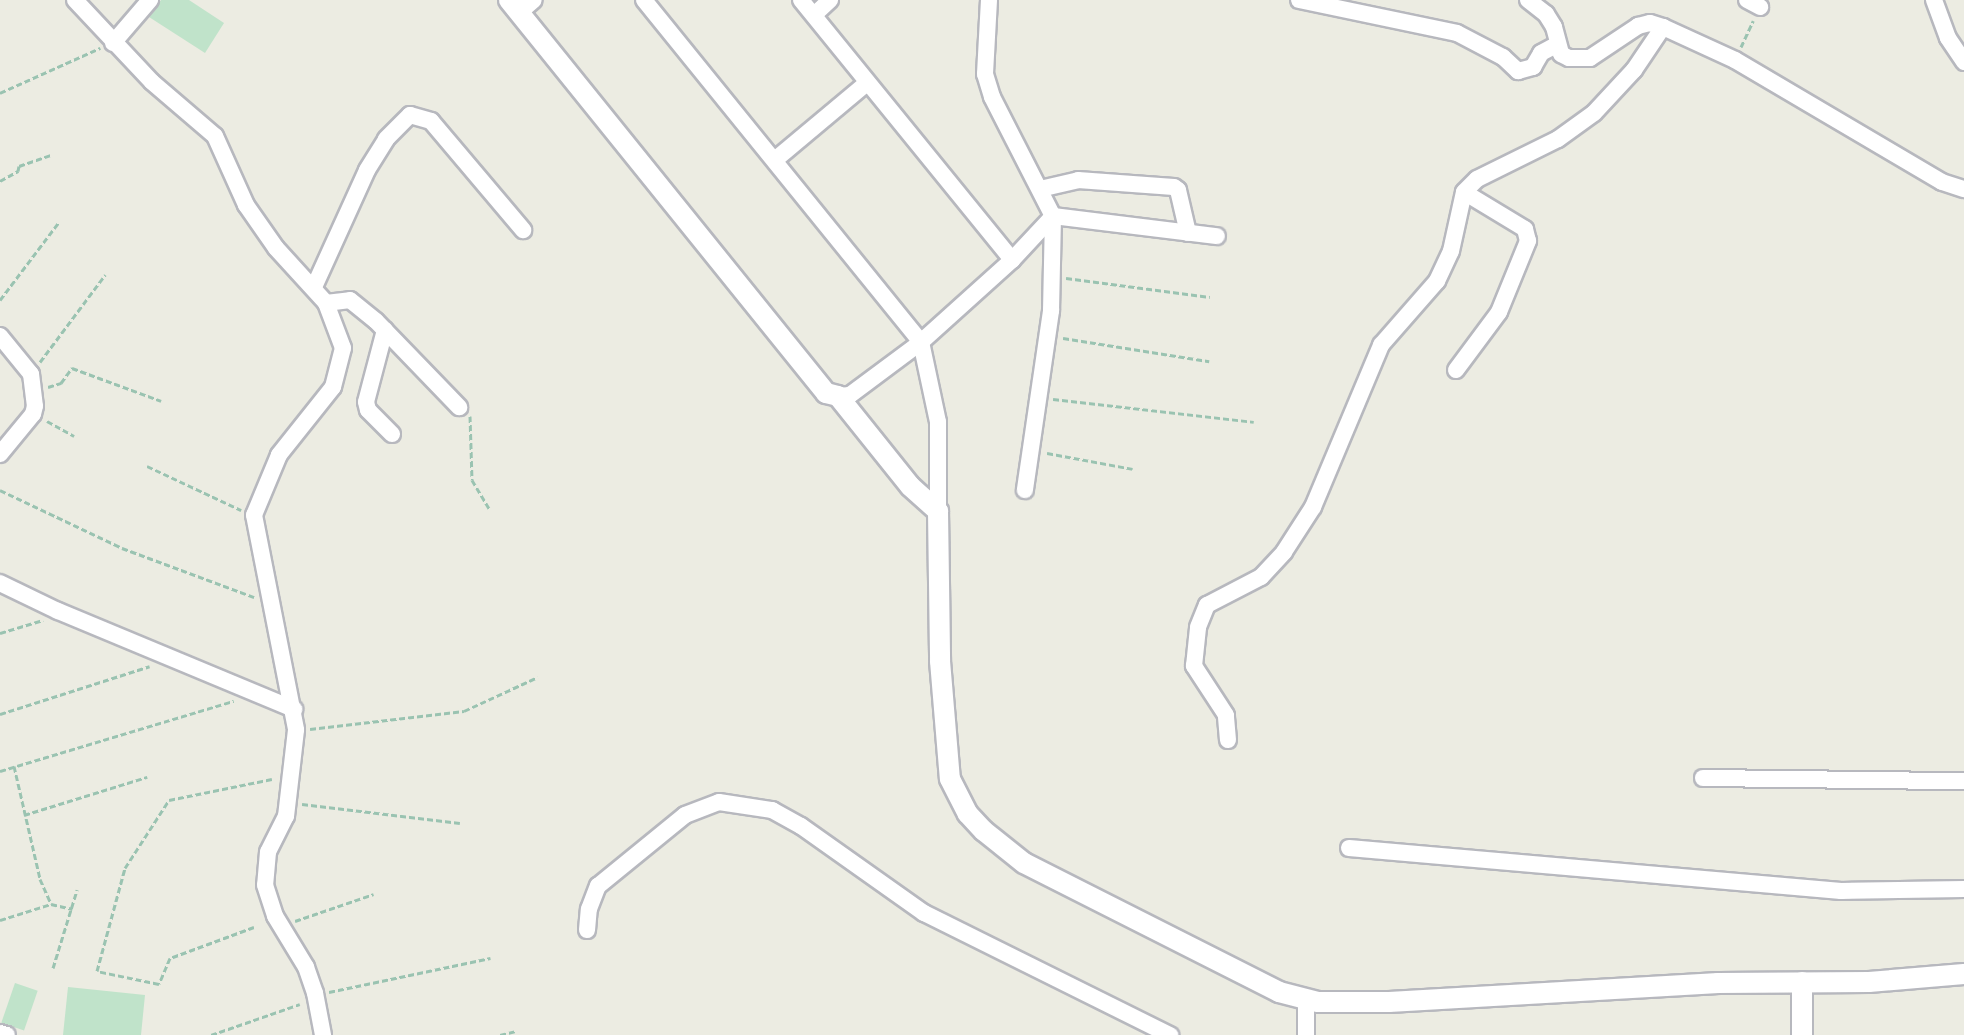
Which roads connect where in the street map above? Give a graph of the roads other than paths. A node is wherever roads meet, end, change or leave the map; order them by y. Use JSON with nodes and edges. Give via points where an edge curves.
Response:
{"nodes":[{"id":1,"x":150,"y":0,"type":"edge"},
{"id":2,"x":644,"y":0,"type":"edge"},
{"id":3,"x":801,"y":0,"type":"edge"},
{"id":4,"x":830,"y":0,"type":"edge"},
{"id":5,"x":989,"y":0,"type":"edge"},
{"id":6,"x":1299,"y":0,"type":"edge"},
{"id":7,"x":1528,"y":0,"type":"edge"},
{"id":8,"x":1934,"y":0,"type":"edge"},
{"id":9,"x":79,"y":2,"type":"edge"},
{"id":10,"x":521,"y":4,"type":"edge"},
{"id":11,"x":814,"y":15,"type":"junction"},
{"id":12,"x":1662,"y":27,"type":"junction"},
{"id":13,"x":112,"y":43,"type":"junction"},
{"id":14,"x":1558,"y":44,"type":"junction"},
{"id":15,"x":1964,"y":62,"type":"edge"},
{"id":16,"x":867,"y":83,"type":"junction"},
{"id":17,"x":776,"y":159,"type":"junction"},
{"id":18,"x":1040,"y":189,"type":"junction"},
{"id":19,"x":1964,"y":189,"type":"edge"},
{"id":20,"x":1464,"y":192,"type":"junction"},
{"id":21,"x":1053,"y":216,"type":"junction"},
{"id":22,"x":523,"y":230,"type":"dead end"},
{"id":23,"x":1188,"y":233,"type":"junction"},
{"id":24,"x":1217,"y":236,"type":"dead end"},
{"id":25,"x":1012,"y":260,"type":"junction"},
{"id":26,"x":314,"y":287,"type":"junction"},
{"id":27,"x":326,"y":303,"type":"junction"},
{"id":28,"x":385,"y":330,"type":"junction"},
{"id":29,"x":0,"y":336,"type":"edge"},
{"id":30,"x":921,"y":342,"type":"junction"},
{"id":31,"x":1456,"y":370,"type":"dead end"},
{"id":32,"x":838,"y":396,"type":"junction"},
{"id":33,"x":459,"y":407,"type":"dead end"},
{"id":34,"x":392,"y":434,"type":"dead end"},
{"id":35,"x":7,"y":436,"type":"edge"},
{"id":36,"x":0,"y":454,"type":"edge"},
{"id":37,"x":1024,"y":490,"type":"dead end"},
{"id":38,"x":938,"y":511,"type":"junction"},
{"id":39,"x":0,"y":583,"type":"edge"},
{"id":40,"x":294,"y":709,"type":"junction"},
{"id":41,"x":1228,"y":740,"type":"dead end"},
{"id":42,"x":1703,"y":778,"type":"dead end"},
{"id":43,"x":1964,"y":781,"type":"edge"},
{"id":44,"x":1349,"y":848,"type":"dead end"},
{"id":45,"x":1964,"y":889,"type":"edge"},
{"id":46,"x":587,"y":930,"type":"dead end"},
{"id":47,"x":1964,"y":974,"type":"edge"},
{"id":48,"x":1802,"y":982,"type":"junction"},
{"id":49,"x":1306,"y":999,"type":"junction"},
{"id":50,"x":0,"y":1034,"type":"edge"},
{"id":51,"x":7,"y":1035,"type":"edge"},
{"id":52,"x":323,"y":1035,"type":"edge"},
{"id":53,"x":1170,"y":1035,"type":"edge"},
{"id":54,"x":1306,"y":1035,"type":"edge"},
{"id":55,"x":1802,"y":1035,"type":"edge"}],
"edges":[{"from":1,"to":13,"type":"street"},
{"from":2,"to":17,"type":"street"},
{"from":3,"to":11,"type":"street"},
{"from":4,"to":11,"type":"street"},
{"from":5,"to":18,"type":"street","via":[[985,74],[992,97]]},
{"from":6,"to":14,"type":"street","via":[[1457,33],[1503,57],[1518,71],[1533,67],[1541,53]]},
{"from":7,"to":14,"type":"street","via":[[1554,27]]},
{"from":8,"to":15,"type":"street","via":[[1948,38]]},
{"from":9,"to":13,"type":"street"},
{"from":10,"to":32,"type":"street","via":[[826,393]]},
{"from":11,"to":16,"type":"street"},
{"from":12,"to":14,"type":"street","via":[[1650,23],[1638,26],[1590,58],[1569,58],[1561,54]]},
{"from":12,"to":19,"type":"street","via":[[1735,60],[1942,182]]},
{"from":12,"to":20,"type":"street","via":[[1634,70],[1594,113],[1548,145],[1477,179]]},
{"from":13,"to":26,"type":"street","via":[[215,136],[246,205],[276,248]]},
{"from":16,"to":17,"type":"street"},
{"from":16,"to":25,"type":"street"},
{"from":17,"to":30,"type":"street"},
{"from":18,"to":21,"type":"street"},
{"from":18,"to":23,"type":"street","via":[[1078,180],[1174,188],[1178,190]]},
{"from":20,"to":31,"type":"street","via":[[1525,229],[1528,241],[1499,312]]},
{"from":20,"to":41,"type":"street","via":[[1451,251],[1437,281],[1382,345],[1313,507],[1284,552],[1261,577],[1215,598],[1198,627],[1194,666],[1226,715]]},
{"from":21,"to":23,"type":"street"},
{"from":21,"to":25,"type":"street"},
{"from":21,"to":37,"type":"street","via":[[1047,336]]},
{"from":22,"to":26,"type":"street","via":[[430,121],[410,116],[386,139],[367,170]]},
{"from":23,"to":24,"type":"street"},
{"from":25,"to":30,"type":"street"},
{"from":26,"to":27,"type":"street"},
{"from":27,"to":28,"type":"street","via":[[350,300]]},
{"from":27,"to":40,"type":"street","via":[[343,348],[333,387],[279,455],[254,515],[266,565],[269,605]]},
{"from":28,"to":33,"type":"street"},
{"from":28,"to":34,"type":"street","via":[[366,402],[368,410]]},
{"from":29,"to":35,"type":"street","via":[[31,374],[33,414]]},
{"from":30,"to":32,"type":"street","via":[[850,395]]},
{"from":30,"to":38,"type":"street","via":[[938,422]]},
{"from":32,"to":38,"type":"street","via":[[910,486]]},
{"from":35,"to":36,"type":"street"},
{"from":38,"to":49,"type":"street","via":[[947,761],[950,779],[968,813],[1024,863],[1279,992]]},
{"from":39,"to":40,"type":"street"},
{"from":40,"to":52,"type":"street","via":[[295,764],[286,816],[268,852],[265,885],[275,915],[306,967]]},
{"from":42,"to":43,"type":"street"},
{"from":44,"to":45,"type":"street","via":[[1841,891]]},
{"from":46,"to":53,"type":"street","via":[[597,886],[685,814],[719,802],[772,810],[801,826],[924,913]]},
{"from":47,"to":48,"type":"street","via":[[1869,982]]},
{"from":48,"to":49,"type":"street","via":[[1389,1002],[1331,1003]]},
{"from":48,"to":55,"type":"street"},
{"from":49,"to":54,"type":"street"},
{"from":50,"to":51,"type":"street"}]}
